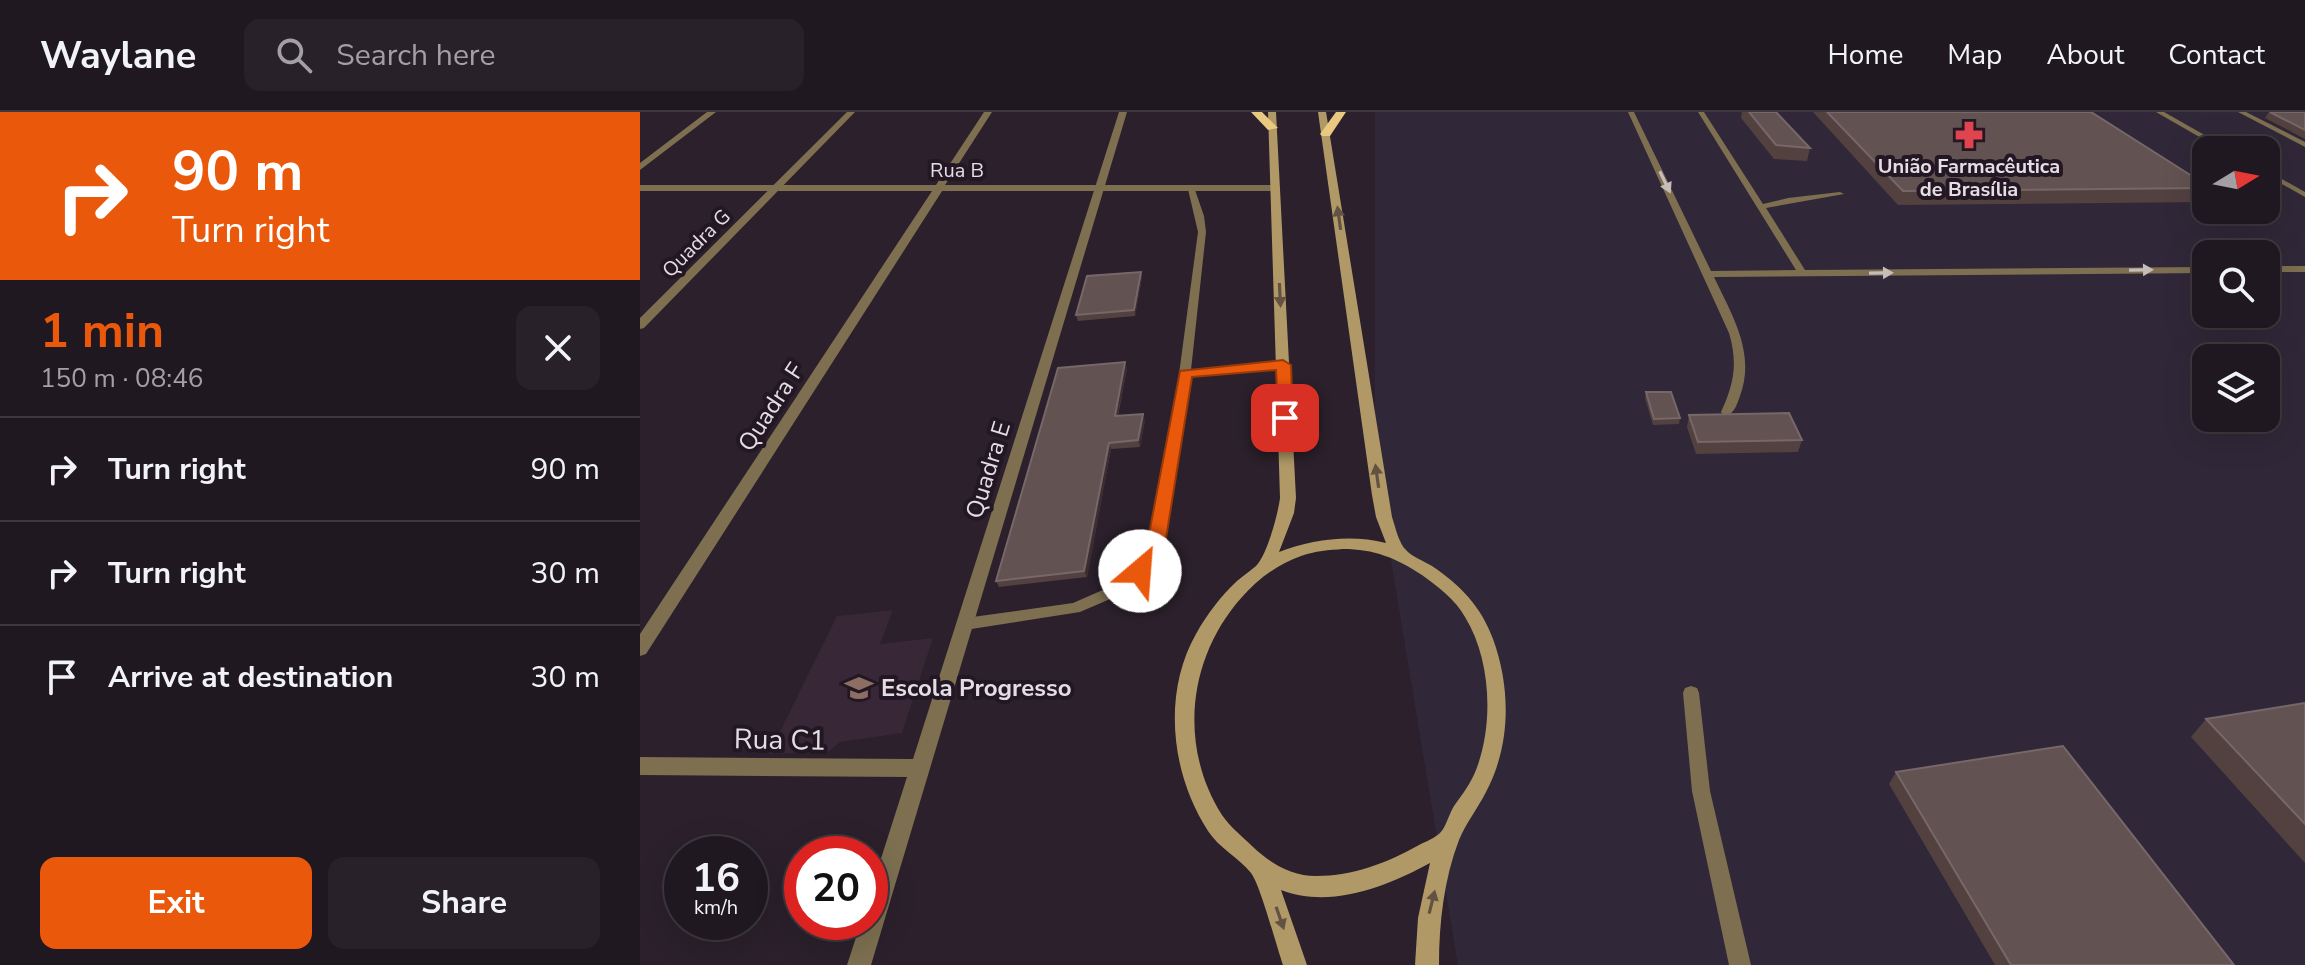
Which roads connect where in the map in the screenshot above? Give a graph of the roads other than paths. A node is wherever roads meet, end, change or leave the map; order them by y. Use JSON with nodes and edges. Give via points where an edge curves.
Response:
{"nodes":[{"id":1,"x":712,"y":112,"type":"edge"},
{"id":2,"x":851,"y":112,"type":"edge"},
{"id":3,"x":988,"y":112,"type":"edge"},
{"id":4,"x":1123,"y":112,"type":"edge"},
{"id":5,"x":1256,"y":112,"type":"edge"},
{"id":6,"x":1272,"y":112,"type":"edge"},
{"id":7,"x":1322,"y":112,"type":"edge"},
{"id":8,"x":1341,"y":112,"type":"edge"},
{"id":9,"x":1631,"y":112,"type":"edge"},
{"id":10,"x":1701,"y":112,"type":"edge"},
{"id":11,"x":2159,"y":112,"type":"edge"},
{"id":12,"x":2241,"y":112,"type":"edge"},
{"id":13,"x":1272,"y":128,"type":"junction"},
{"id":14,"x":1326,"y":134,"type":"junction"},
{"id":15,"x":2202,"y":136,"type":"edge"},
{"id":16,"x":2305,"y":145,"type":"edge"},
{"id":17,"x":640,"y":167,"type":"edge"},
{"id":18,"x":2280,"y":180,"type":"edge"},
{"id":19,"x":777,"y":187,"type":"junction"},
{"id":20,"x":1102,"y":187,"type":"junction"},
{"id":21,"x":1190,"y":187,"type":"junction"},
{"id":22,"x":640,"y":188,"type":"edge"},
{"id":23,"x":939,"y":188,"type":"junction"},
{"id":24,"x":1275,"y":188,"type":"junction"},
{"id":25,"x":1840,"y":194,"type":"dead end"},
{"id":26,"x":2305,"y":195,"type":"edge"},
{"id":27,"x":1761,"y":207,"type":"junction"},
{"id":28,"x":2280,"y":269,"type":"edge"},
{"id":29,"x":2305,"y":269,"type":"edge"},
{"id":30,"x":2192,"y":270,"type":"edge"},
{"id":31,"x":1709,"y":274,"type":"junction"},
{"id":32,"x":1803,"y":274,"type":"junction"},
{"id":33,"x":640,"y":325,"type":"edge"},
{"id":34,"x":1283,"y":365,"type":"junction"},
{"id":35,"x":1185,"y":374,"type":"junction"},
{"id":36,"x":1727,"y":412,"type":"edge"},
{"id":37,"x":1397,"y":550,"type":"junction"},
{"id":38,"x":1266,"y":564,"type":"junction"},
{"id":39,"x":965,"y":624,"type":"junction"},
{"id":40,"x":640,"y":649,"type":"edge"},
{"id":41,"x":1691,"y":693,"type":"dead end"},
{"id":42,"x":640,"y":766,"type":"edge"},
{"id":43,"x":920,"y":768,"type":"junction"},
{"id":44,"x":1448,"y":840,"type":"junction"},
{"id":45,"x":1263,"y":872,"type":"junction"},
{"id":46,"x":859,"y":965,"type":"edge"},
{"id":47,"x":1295,"y":965,"type":"edge"},
{"id":48,"x":1427,"y":965,"type":"edge"},
{"id":49,"x":1740,"y":965,"type":"edge"}],
"edges":[{"from":1,"to":17,"type":"street"},
{"from":2,"to":19,"type":"street","name":"Quadra G"},
{"from":3,"to":23,"type":"street","name":"Quadra F"},
{"from":4,"to":20,"type":"street","name":"Quadra E"},
{"from":5,"to":13,"type":"highway"},
{"from":6,"to":13,"type":"main road"},
{"from":7,"to":14,"type":"main road"},
{"from":8,"to":14,"type":"highway"},
{"from":9,"to":31,"type":"lane","one_way":true},
{"from":10,"to":27,"type":"lane"},
{"from":11,"to":15,"type":"lane"},
{"from":12,"to":16,"type":"lane"},
{"from":13,"to":24,"type":"main road"},
{"from":37,"to":14,"type":"main road","one_way":true,"via":[[1380,495]]},
{"from":18,"to":26,"type":"lane"},
{"from":19,"to":22,"type":"street","name":"Rua B"},
{"from":19,"to":23,"type":"street","name":"Rua B"},
{"from":19,"to":33,"type":"street","name":"Quadra G"},
{"from":20,"to":21,"type":"street","name":"Rua B"},
{"from":20,"to":23,"type":"street","name":"Rua B"},
{"from":20,"to":39,"type":"street","name":"Quadra E"},
{"from":21,"to":24,"type":"street","name":"Rua B"},
{"from":21,"to":35,"type":"lane","via":[[1202,232]]},
{"from":23,"to":40,"type":"street","name":"Quadra F"},
{"from":24,"to":34,"type":"main road","one_way":true},
{"from":25,"to":27,"type":"lane"},
{"from":27,"to":32,"type":"lane"},
{"from":28,"to":29,"type":"lane"},
{"from":32,"to":30,"type":"lane","one_way":true},
{"from":31,"to":32,"type":"lane"},
{"from":31,"to":36,"type":"lane","via":[[1741,351],[1741,383]]},
{"from":34,"to":35,"type":"lane"},
{"from":34,"to":38,"type":"main road","via":[[1288,498]]},
{"from":35,"to":39,"type":"lane","via":[[1154,557],[1126,586],[1075,608]]},
{"from":37,"to":38,"type":"main road","via":[[1334,543]]},
{"from":37,"to":44,"type":"main road","via":[[1467,604],[1483,636],[1491,672],[1496,712],[1485,774]]},
{"from":38,"to":45,"type":"main road","via":[[1225,601],[1198,642],[1185,690],[1183,730],[1192,774],[1215,824]]},
{"from":39,"to":43,"type":"street","name":"Quadra E"},
{"from":41,"to":49,"type":"lane","via":[[1701,791]]},
{"from":42,"to":43,"type":"street","name":"Rua C1"},
{"from":43,"to":46,"type":"street","name":"Quadra E"},
{"from":44,"to":45,"type":"main road","via":[[1413,862],[1366,881],[1310,888]]},
{"from":48,"to":44,"type":"main road","one_way":true,"via":[[1427,923]]},
{"from":45,"to":47,"type":"main road","one_way":true}]}
